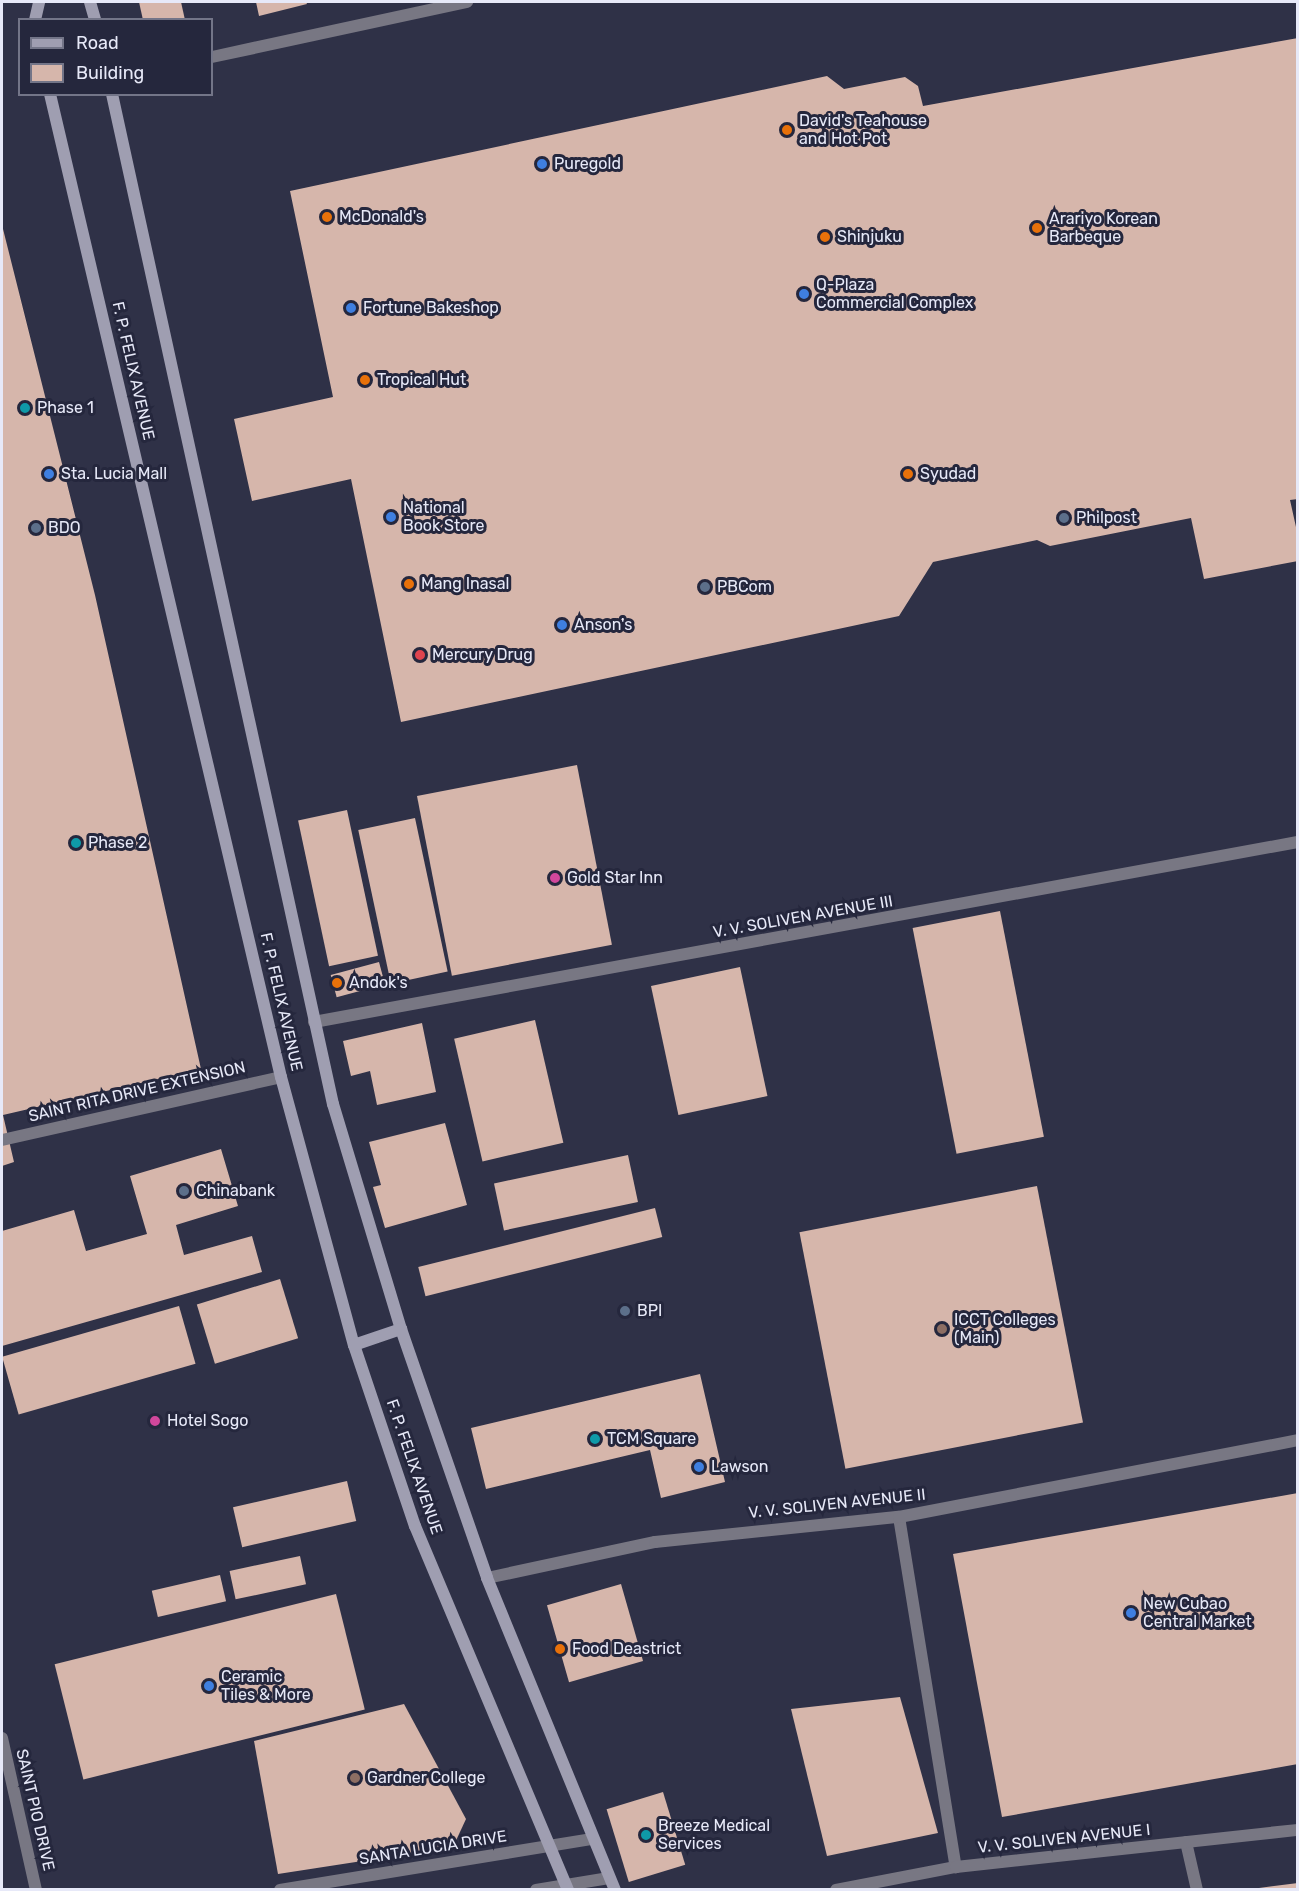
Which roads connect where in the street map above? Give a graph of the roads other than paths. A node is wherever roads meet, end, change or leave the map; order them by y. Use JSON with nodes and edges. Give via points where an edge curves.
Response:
{"nodes":[{"id":1,"x":27,"y":2,"type":"edge"},
{"id":2,"x":39,"y":2,"type":"edge"},
{"id":3,"x":90,"y":2,"type":"edge"},
{"id":4,"x":467,"y":2,"type":"edge"},
{"id":5,"x":33,"y":18,"type":"edge"},
{"id":6,"x":35,"y":18,"type":"edge"},
{"id":7,"x":94,"y":18,"type":"edge"},
{"id":8,"x":213,"y":57,"type":"edge"},
{"id":9,"x":51,"y":96,"type":"edge"},
{"id":10,"x":112,"y":96,"type":"edge"},
{"id":11,"x":1298,"y":842,"type":"edge"},
{"id":12,"x":314,"y":1022,"type":"junction"},
{"id":13,"x":281,"y":1077,"type":"junction"},
{"id":14,"x":2,"y":1140,"type":"edge"},
{"id":15,"x":401,"y":1329,"type":"junction"},
{"id":16,"x":354,"y":1345,"type":"junction"},
{"id":17,"x":1298,"y":1440,"type":"edge"},
{"id":18,"x":900,"y":1517,"type":"junction"},
{"id":19,"x":487,"y":1578,"type":"junction"},
{"id":20,"x":2,"y":1738,"type":"edge"},
{"id":21,"x":1298,"y":1830,"type":"edge"},
{"id":22,"x":591,"y":1839,"type":"junction"},
{"id":23,"x":1186,"y":1842,"type":"junction"},
{"id":24,"x":548,"y":1846,"type":"junction"},
{"id":25,"x":956,"y":1867,"type":"junction"},
{"id":26,"x":609,"y":1878,"type":"junction"},
{"id":27,"x":567,"y":1887,"type":"edge"},
{"id":28,"x":36,"y":1890,"type":"edge"},
{"id":29,"x":280,"y":1890,"type":"edge"},
{"id":30,"x":536,"y":1890,"type":"edge"},
{"id":31,"x":615,"y":1890,"type":"edge"},
{"id":32,"x":836,"y":1890,"type":"edge"},
{"id":33,"x":1197,"y":1890,"type":"edge"}],
"edges":[{"from":1,"to":5,"type":"main road"},
{"from":2,"to":6,"type":"main road"},
{"from":3,"to":7,"type":"main road"},
{"from":4,"to":8,"type":"street"},
{"from":9,"to":13,"type":"main road","name":"F. P. FELIX AVENUE"},
{"from":10,"to":12,"type":"main road","name":"F. P. FELIX AVENUE"},
{"from":11,"to":12,"type":"street","name":"V. V. SOLIVEN AVENUE III"},
{"from":12,"to":15,"type":"main road","name":"F. P. FELIX AVENUE","via":[[333,1104]]},
{"from":13,"to":14,"type":"street","name":"SAINT RITA DRIVE EXTENSION"},
{"from":13,"to":16,"type":"main road","name":"F. P. FELIX AVENUE"},
{"from":15,"to":16,"type":"main road"},
{"from":15,"to":19,"type":"main road","name":"F. P. FELIX AVENUE"},
{"from":16,"to":24,"type":"main road","name":"F. P. FELIX AVENUE","via":[[416,1526]]},
{"from":17,"to":18,"type":"street","name":"V. V. SOLIVEN AVENUE II"},
{"from":18,"to":19,"type":"street","name":"V. V. SOLIVEN AVENUE II","via":[[655,1542]]},
{"from":18,"to":25,"type":"street"},
{"from":19,"to":22,"type":"main road","name":"F. P. FELIX AVENUE"},
{"from":20,"to":28,"type":"street","name":"SAINT PIO DRIVE"},
{"from":21,"to":23,"type":"street","name":"V. V. SOLIVEN AVENUE I"},
{"from":22,"to":24,"type":"street","name":"SANTA LUCIA DRIVE"},
{"from":22,"to":26,"type":"main road","name":"F. P. FELIX AVENUE"},
{"from":23,"to":25,"type":"street","name":"V. V. SOLIVEN AVENUE I"},
{"from":23,"to":33,"type":"street"},
{"from":24,"to":27,"type":"main road","name":"F. P. FELIX AVENUE"},
{"from":24,"to":29,"type":"street","name":"SANTA LUCIA DRIVE"},
{"from":25,"to":32,"type":"street","name":"V. V. SOLIVEN AVENUE I"},
{"from":26,"to":27,"type":"street"},
{"from":26,"to":31,"type":"main road","name":"F. P. FELIX AVENUE"},
{"from":27,"to":30,"type":"street"}]}
